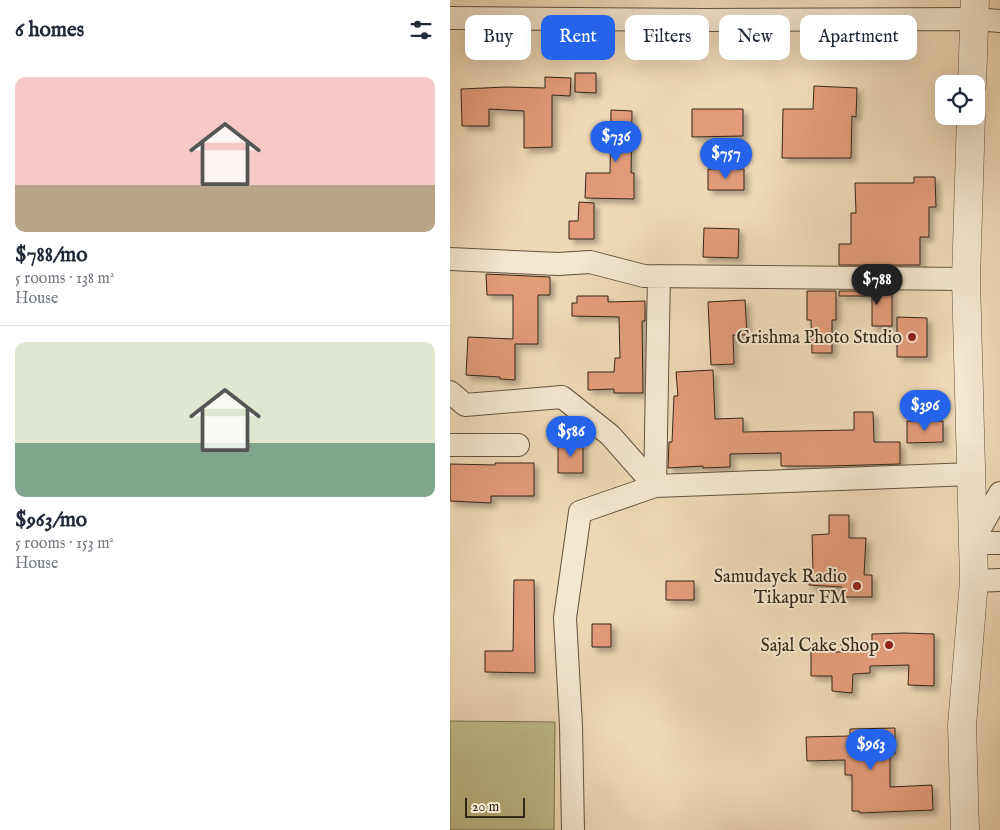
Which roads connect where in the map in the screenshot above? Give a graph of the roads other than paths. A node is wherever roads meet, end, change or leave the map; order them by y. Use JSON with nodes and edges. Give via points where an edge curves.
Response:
{"nodes":[{"id":1,"x":703,"y":10,"type":"edge"},
{"id":2,"x":983,"y":13,"type":"edge"},
{"id":3,"x":450,"y":18,"type":"edge"},
{"id":4,"x":973,"y":75,"type":"edge"},
{"id":5,"x":971,"y":125,"type":"edge"},
{"id":6,"x":450,"y":259,"type":"edge"},
{"id":7,"x":659,"y":276,"type":"junction"},
{"id":8,"x":966,"y":279,"type":"junction"},
{"id":9,"x":450,"y":392,"type":"edge"},
{"id":10,"x":450,"y":445,"type":"edge"},
{"id":11,"x":518,"y":445,"type":"dead end"},
{"id":12,"x":972,"y":474,"type":"junction"},
{"id":13,"x":655,"y":486,"type":"junction"},
{"id":14,"x":1000,"y":493,"type":"edge"},
{"id":15,"x":1000,"y":525,"type":"edge"},
{"id":16,"x":1000,"y":543,"type":"edge"},
{"id":17,"x":972,"y":544,"type":"junction"},
{"id":18,"x":987,"y":581,"type":"edge"},
{"id":19,"x":573,"y":830,"type":"edge"},
{"id":20,"x":965,"y":830,"type":"edge"}],
"edges":[{"from":1,"to":2,"type":"street"},
{"from":1,"to":3,"type":"street"},
{"from":2,"to":4,"type":"street"},
{"from":5,"to":8,"type":"street"},
{"from":6,"to":7,"type":"street","via":[[558,264],[590,262],[644,276]]},
{"from":7,"to":8,"type":"street"},
{"from":7,"to":13,"type":"street"},
{"from":8,"to":12,"type":"street"},
{"from":9,"to":13,"type":"street","via":[[465,405],[562,397],[610,435]]},
{"from":10,"to":11,"type":"street"},
{"from":12,"to":13,"type":"street"},
{"from":12,"to":17,"type":"street"},
{"from":13,"to":19,"type":"street","via":[[580,512],[565,618]]},
{"from":14,"to":17,"type":"street"},
{"from":15,"to":17,"type":"street"},
{"from":16,"to":17,"type":"street"},
{"from":17,"to":18,"type":"street"},
{"from":18,"to":20,"type":"street","via":[[962,725]]}]}
